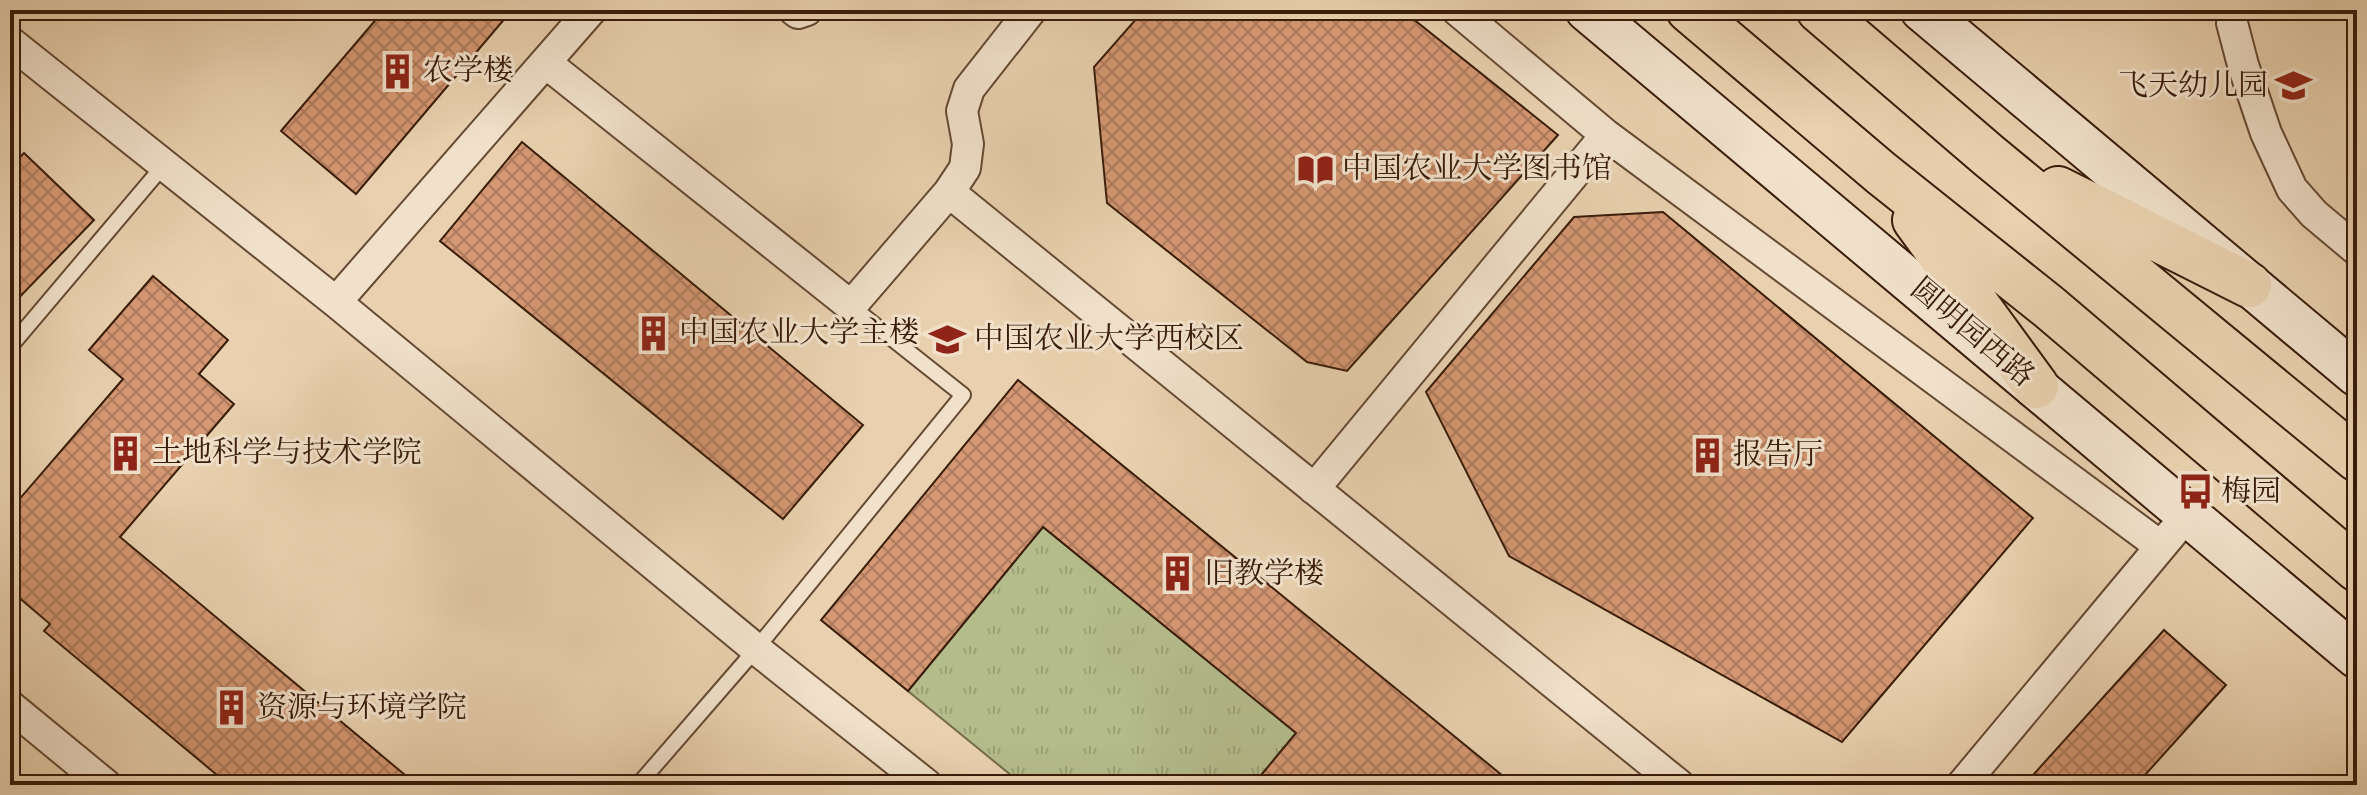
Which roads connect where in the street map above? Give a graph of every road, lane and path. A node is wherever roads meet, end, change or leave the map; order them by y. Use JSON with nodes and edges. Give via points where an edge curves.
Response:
{"nodes":[{"id":1,"x":591,"y":10,"type":"edge"},
{"id":2,"x":794,"y":10,"type":"edge"},
{"id":3,"x":807,"y":10,"type":"edge"},
{"id":4,"x":1031,"y":10,"type":"edge"},
{"id":5,"x":1457,"y":10,"type":"edge"},
{"id":6,"x":1587,"y":10,"type":"edge"},
{"id":7,"x":1689,"y":10,"type":"edge"},
{"id":8,"x":1819,"y":10,"type":"edge"},
{"id":9,"x":1922,"y":10,"type":"edge"},
{"id":10,"x":2232,"y":23,"type":"dead end"},
{"id":11,"x":10,"y":42,"type":"edge"},
{"id":12,"x":546,"y":63,"type":"junction"},
{"id":13,"x":1606,"y":135,"type":"junction"},
{"id":14,"x":1988,"y":155,"type":"junction"},
{"id":15,"x":164,"y":165,"type":"junction"},
{"id":16,"x":1881,"y":173,"type":"junction"},
{"id":17,"x":949,"y":192,"type":"junction"},
{"id":18,"x":2357,"y":250,"type":"edge"},
{"id":19,"x":2249,"y":285,"type":"junction"},
{"id":20,"x":336,"y":302,"type":"junction"},
{"id":21,"x":851,"y":306,"type":"junction"},
{"id":22,"x":10,"y":347,"type":"edge"},
{"id":23,"x":2357,"y":375,"type":"edge"},
{"id":24,"x":2036,"y":386,"type":"junction"},
{"id":25,"x":2357,"y":459,"type":"edge"},
{"id":26,"x":1314,"y":489,"type":"junction"},
{"id":27,"x":2187,"y":515,"type":"junction"},
{"id":28,"x":2160,"y":546,"type":"junction"},
{"id":29,"x":2357,"y":569,"type":"edge"},
{"id":30,"x":756,"y":649,"type":"junction"},
{"id":31,"x":2357,"y":657,"type":"edge"},
{"id":32,"x":10,"y":706,"type":"edge"},
{"id":33,"x":913,"y":781,"type":"edge"},
{"id":34,"x":106,"y":785,"type":"edge"},
{"id":35,"x":638,"y":785,"type":"edge"},
{"id":36,"x":1679,"y":785,"type":"edge"},
{"id":37,"x":1962,"y":785,"type":"edge"}],
"edges":[{"from":1,"to":12,"type":"street"},
{"from":2,"to":3,"type":"street"},
{"from":4,"to":17,"type":"street","via":[[969,89],[962,111],[968,144],[965,168]]},
{"from":5,"to":13,"type":"street"},
{"from":6,"to":24,"type":"street","name":"圆明园西路"},
{"from":7,"to":16,"type":"main road"},
{"from":8,"to":14,"type":"main road"},
{"from":9,"to":19,"type":"street"},
{"from":10,"to":18,"type":"street","via":[[2266,133],[2292,189]]},
{"from":11,"to":15,"type":"street"},
{"from":12,"to":20,"type":"street"},
{"from":12,"to":21,"type":"street"},
{"from":13,"to":26,"type":"street"},
{"from":13,"to":28,"type":"street"},
{"from":14,"to":19,"type":"main road"},
{"from":14,"to":25,"type":"main road"},
{"from":15,"to":20,"type":"street"},
{"from":15,"to":22,"type":"lane"},
{"from":16,"to":24,"type":"main road"},
{"from":16,"to":29,"type":"main road","via":[[2049,307]]},
{"from":17,"to":21,"type":"street"},
{"from":17,"to":26,"type":"street"},
{"from":19,"to":23,"type":"street"},
{"from":20,"to":30,"type":"street"},
{"from":21,"to":30,"type":"lane","via":[[963,395]]},
{"from":24,"to":27,"type":"street","name":"圆明园西路"},
{"from":26,"to":36,"type":"street"},
{"from":27,"to":28,"type":"street"},
{"from":27,"to":31,"type":"street","name":"圆明园西路"},
{"from":28,"to":37,"type":"street"},
{"from":30,"to":33,"type":"street"},
{"from":30,"to":35,"type":"lane"},
{"from":32,"to":34,"type":"street"}]}
